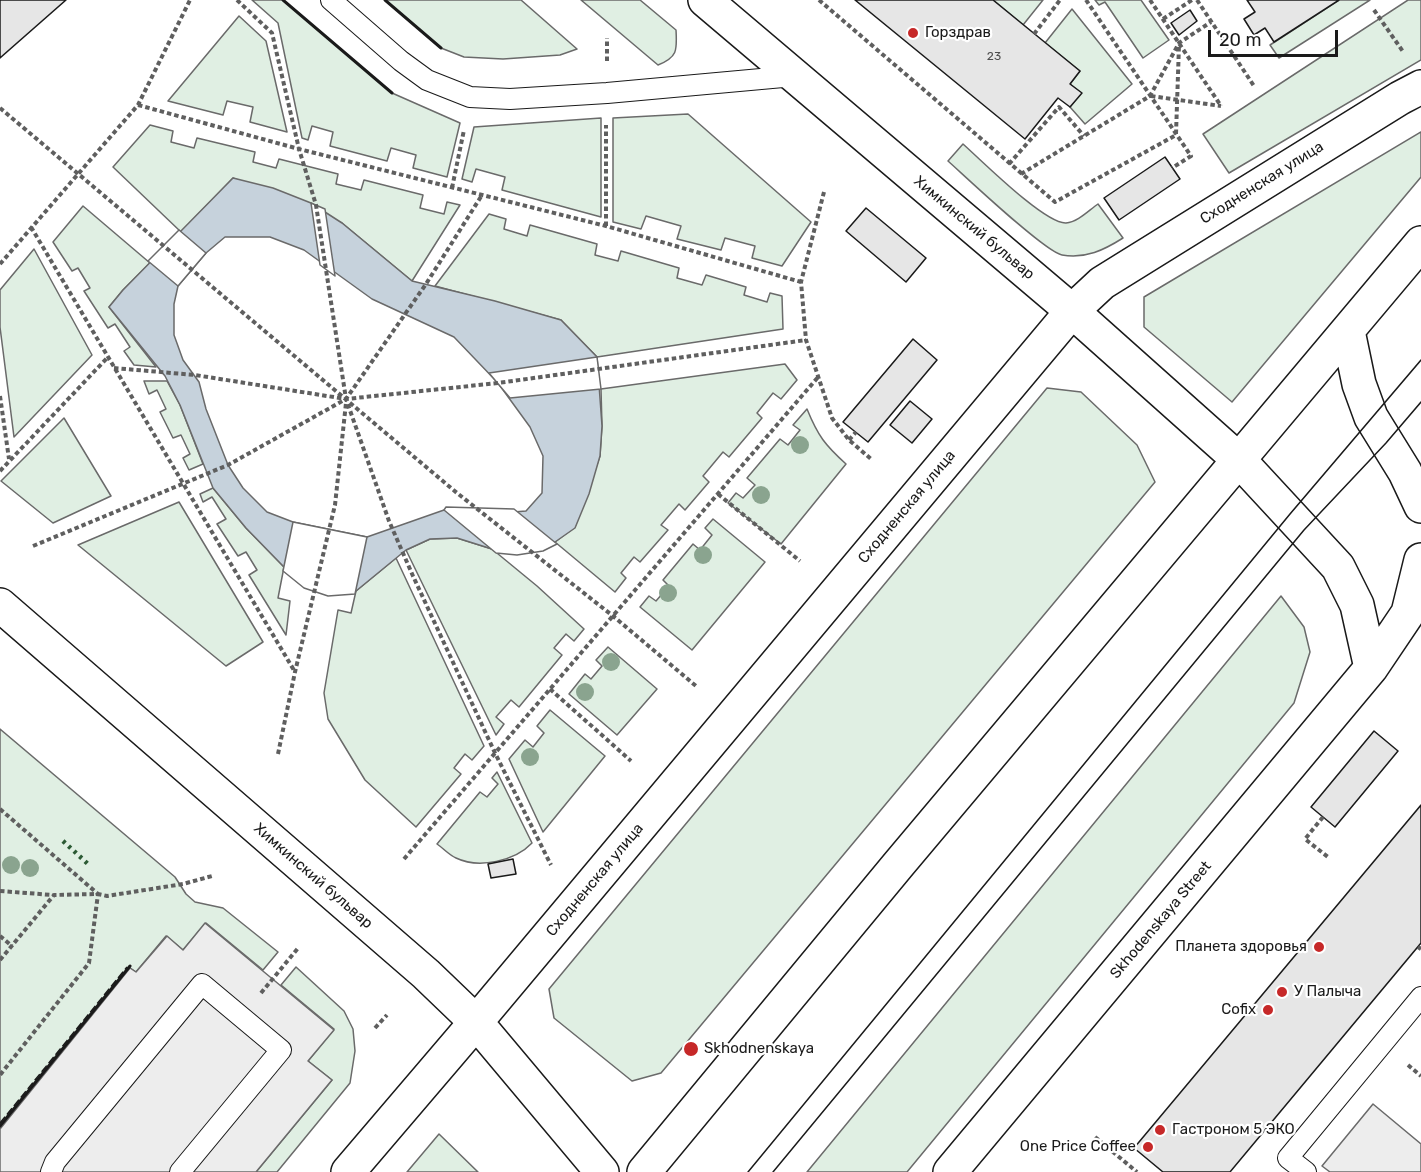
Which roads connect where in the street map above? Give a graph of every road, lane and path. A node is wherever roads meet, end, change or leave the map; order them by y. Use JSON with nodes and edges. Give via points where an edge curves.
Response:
{"nodes":[{"id":1,"x":190,"y":0,"type":"edge"},
{"id":2,"x":237,"y":0,"type":"edge"},
{"id":3,"x":331,"y":0,"type":"edge"},
{"id":4,"x":705,"y":0,"type":"edge"},
{"id":5,"x":819,"y":0,"type":"edge"},
{"id":6,"x":1060,"y":0,"type":"edge"},
{"id":7,"x":1086,"y":0,"type":"edge"},
{"id":8,"x":1150,"y":0,"type":"edge"},
{"id":9,"x":1192,"y":0,"type":"edge"},
{"id":10,"x":1197,"y":0,"type":"edge"},
{"id":11,"x":1374,"y":10,"type":"dead end"},
{"id":12,"x":1163,"y":19,"type":"junction"},
{"id":13,"x":1211,"y":22,"type":"junction"},
{"id":14,"x":1034,"y":34,"type":"dead end"},
{"id":15,"x":607,"y":38,"type":"dead end"},
{"id":16,"x":1179,"y":43,"type":"junction"},
{"id":17,"x":1407,"y":58,"type":"dead end"},
{"id":18,"x":607,"y":68,"type":"dead end"},
{"id":19,"x":794,"y":76,"type":"junction"},
{"id":20,"x":1254,"y":86,"type":"dead end"},
{"id":21,"x":1421,"y":87,"type":"edge"},
{"id":22,"x":1150,"y":96,"type":"junction"},
{"id":23,"x":1179,"y":99,"type":"junction"},
{"id":24,"x":138,"y":105,"type":"junction"},
{"id":25,"x":0,"y":108,"type":"edge"},
{"id":26,"x":606,"y":118,"type":"dead end"},
{"id":27,"x":466,"y":122,"type":"dead end"},
{"id":28,"x":1176,"y":135,"type":"junction"},
{"id":29,"x":1084,"y":136,"type":"junction"},
{"id":30,"x":299,"y":149,"type":"junction"},
{"id":31,"x":1009,"y":164,"type":"junction"},
{"id":32,"x":1172,"y":168,"type":"dead end"},
{"id":33,"x":78,"y":173,"type":"junction"},
{"id":34,"x":1022,"y":174,"type":"junction"},
{"id":35,"x":452,"y":188,"type":"junction"},
{"id":36,"x":824,"y":192,"type":"dead end"},
{"id":37,"x":482,"y":195,"type":"junction"},
{"id":38,"x":606,"y":226,"type":"junction"},
{"id":39,"x":31,"y":227,"type":"junction"},
{"id":40,"x":1421,"y":243,"type":"edge"},
{"id":41,"x":0,"y":264,"type":"edge"},
{"id":42,"x":801,"y":282,"type":"junction"},
{"id":43,"x":1072,"y":311,"type":"junction"},
{"id":44,"x":1348,"y":331,"type":"junction"},
{"id":45,"x":806,"y":340,"type":"junction"},
{"id":46,"x":108,"y":357,"type":"junction"},
{"id":47,"x":114,"y":368,"type":"junction"},
{"id":48,"x":819,"y":376,"type":"junction"},
{"id":49,"x":0,"y":396,"type":"edge"},
{"id":50,"x":346,"y":399,"type":"junction"},
{"id":51,"x":856,"y":432,"type":"dead end"},
{"id":52,"x":849,"y":440,"type":"junction"},
{"id":53,"x":871,"y":459,"type":"dead end"},
{"id":54,"x":9,"y":460,"type":"junction"},
{"id":55,"x":1239,"y":460,"type":"junction"},
{"id":56,"x":0,"y":471,"type":"edge"},
{"id":57,"x":183,"y":483,"type":"junction"},
{"id":58,"x":718,"y":494,"type":"junction"},
{"id":59,"x":1421,"y":506,"type":"edge"},
{"id":60,"x":33,"y":546,"type":"dead end"},
{"id":61,"x":1421,"y":560,"type":"edge"},
{"id":62,"x":800,"y":561,"type":"dead end"},
{"id":63,"x":0,"y":605,"type":"edge"},
{"id":64,"x":1415,"y":608,"type":"edge"},
{"id":65,"x":613,"y":616,"type":"junction"},
{"id":66,"x":1371,"y":668,"type":"junction"},
{"id":67,"x":295,"y":672,"type":"junction"},
{"id":68,"x":696,"y":686,"type":"dead end"},
{"id":69,"x":550,"y":689,"type":"junction"},
{"id":70,"x":495,"y":753,"type":"junction"},
{"id":71,"x":278,"y":754,"type":"dead end"},
{"id":72,"x":631,"y":760,"type":"dead end"},
{"id":73,"x":0,"y":809,"type":"edge"},
{"id":74,"x":1323,"y":817,"type":"dead end"},
{"id":75,"x":1328,"y":857,"type":"dead end"},
{"id":76,"x":404,"y":859,"type":"dead end"},
{"id":77,"x":550,"y":865,"type":"dead end"},
{"id":78,"x":212,"y":876,"type":"dead end"},
{"id":79,"x":0,"y":891,"type":"edge"},
{"id":80,"x":98,"y":894,"type":"junction"},
{"id":81,"x":54,"y":895,"type":"junction"},
{"id":82,"x":0,"y":936,"type":"edge"},
{"id":83,"x":12,"y":946,"type":"junction"},
{"id":84,"x":298,"y":947,"type":"dead end"},
{"id":85,"x":0,"y":960,"type":"edge"},
{"id":86,"x":1421,"y":997,"type":"edge"},
{"id":87,"x":387,"y":1015,"type":"dead end"},
{"id":88,"x":242,"y":1017,"type":"junction"},
{"id":89,"x":476,"y":1022,"type":"junction"},
{"id":90,"x":375,"y":1028,"type":"dead end"},
{"id":91,"x":0,"y":1075,"type":"edge"},
{"id":92,"x":1095,"y":1137,"type":"dead end"},
{"id":93,"x":55,"y":1169,"type":"edge"},
{"id":94,"x":180,"y":1172,"type":"edge"},
{"id":95,"x":348,"y":1172,"type":"edge"},
{"id":96,"x":602,"y":1172,"type":"edge"},
{"id":97,"x":644,"y":1172,"type":"edge"},
{"id":98,"x":950,"y":1172,"type":"edge"},
{"id":99,"x":1137,"y":1172,"type":"edge"},
{"id":100,"x":1306,"y":1172,"type":"edge"}],
"edges":[{"from":1,"to":24,"type":"path"},
{"from":2,"to":30,"type":"path","via":[[272,33]]},
{"from":3,"to":19,"type":"lane","via":[[427,80],[470,97],[510,99],[607,93]]},
{"from":4,"to":19,"type":"main road","name":"Химкинский бульвар"},
{"from":5,"to":31,"type":"path"},
{"from":6,"to":14,"type":"path"},
{"from":7,"to":22,"type":"path"},
{"from":8,"to":12,"type":"path"},
{"from":9,"to":12,"type":"path"},
{"from":10,"to":13,"type":"path"},
{"from":11,"to":17,"type":"path"},
{"from":12,"to":16,"type":"path"},
{"from":13,"to":16,"type":"path"},
{"from":13,"to":20,"type":"path"},
{"from":15,"to":18,"type":"path"},
{"from":16,"to":22,"type":"path"},
{"from":16,"to":23,"type":"path"},
{"from":16,"to":23,"type":"path","via":[[1221,106]]},
{"from":19,"to":43,"type":"main road","name":"Химкинский бульвар"},
{"from":21,"to":43,"type":"main road","name":"Сходненская улица","via":[[1102,283]]},
{"from":22,"to":23,"type":"path"},
{"from":22,"to":28,"type":"path"},
{"from":22,"to":29,"type":"path"},
{"from":23,"to":28,"type":"path"},
{"from":24,"to":30,"type":"path"},
{"from":24,"to":33,"type":"path"},
{"from":25,"to":33,"type":"path"},
{"from":26,"to":38,"type":"path"},
{"from":27,"to":35,"type":"path"},
{"from":28,"to":32,"type":"path","via":[[1191,156]]},
{"from":28,"to":34,"type":"path","via":[[1055,202]]},
{"from":29,"to":31,"type":"path","via":[[1059,107]]},
{"from":29,"to":34,"type":"path"},
{"from":30,"to":35,"type":"path"},
{"from":30,"to":50,"type":"path","via":[[316,205]]},
{"from":31,"to":34,"type":"path"},
{"from":33,"to":39,"type":"path"},
{"from":33,"to":50,"type":"path"},
{"from":35,"to":37,"type":"path"},
{"from":36,"to":42,"type":"path"},
{"from":37,"to":38,"type":"path"},
{"from":37,"to":50,"type":"path"},
{"from":38,"to":42,"type":"path"},
{"from":39,"to":41,"type":"path"},
{"from":39,"to":46,"type":"path"},
{"from":40,"to":44,"type":"main road"},
{"from":42,"to":45,"type":"path"},
{"from":43,"to":55,"type":"main road","name":"Химкинский бульвар"},
{"from":43,"to":89,"type":"main road","name":"Сходненская улица"},
{"from":44,"to":55,"type":"main road"},
{"from":44,"to":59,"type":"main road","via":[[1359,384],[1371,417]]},
{"from":45,"to":48,"type":"path"},
{"from":45,"to":50,"type":"path","via":[[498,383]]},
{"from":46,"to":47,"type":"path"},
{"from":46,"to":54,"type":"path"},
{"from":47,"to":50,"type":"path","via":[[195,375]]},
{"from":47,"to":57,"type":"path"},
{"from":48,"to":52,"type":"path","via":[[832,418]]},
{"from":48,"to":58,"type":"path"},
{"from":49,"to":54,"type":"path"},
{"from":50,"to":57,"type":"path","via":[[228,465]]},
{"from":50,"to":65,"type":"path","via":[[457,494]]},
{"from":50,"to":67,"type":"path","via":[[335,505]]},
{"from":50,"to":70,"type":"path","via":[[412,576]]},
{"from":51,"to":52,"type":"path"},
{"from":52,"to":53,"type":"path"},
{"from":54,"to":56,"type":"path"},
{"from":55,"to":66,"type":"main road","via":[[1338,567],[1357,605]]},
{"from":55,"to":97,"type":"main road"},
{"from":57,"to":60,"type":"path"},
{"from":57,"to":67,"type":"path"},
{"from":58,"to":62,"type":"path"},
{"from":58,"to":65,"type":"path"},
{"from":61,"to":64,"type":"main road"},
{"from":63,"to":89,"type":"main road","name":"Химкинский бульвар","via":[[426,974]]},
{"from":64,"to":66,"type":"main road","name":"Skhodenskaya Street"},
{"from":65,"to":68,"type":"path"},
{"from":65,"to":69,"type":"path"},
{"from":66,"to":98,"type":"main road","name":"Skhodenskaya Street"},
{"from":67,"to":71,"type":"path"},
{"from":69,"to":70,"type":"path"},
{"from":69,"to":72,"type":"path"},
{"from":70,"to":76,"type":"path"},
{"from":70,"to":77,"type":"path"},
{"from":73,"to":80,"type":"path"},
{"from":74,"to":75,"type":"path","via":[[1305,838]]},
{"from":78,"to":80,"type":"path","via":[[183,884],[107,896]]},
{"from":79,"to":81,"type":"path"},
{"from":80,"to":81,"type":"path"},
{"from":80,"to":91,"type":"path","via":[[89,963]]},
{"from":81,"to":83,"type":"path"},
{"from":82,"to":83,"type":"path"},
{"from":83,"to":85,"type":"path"},
{"from":84,"to":88,"type":"path"},
{"from":86,"to":100,"type":"lane","via":[[1288,1158]]},
{"from":87,"to":90,"type":"path"},
{"from":88,"to":93,"type":"lane","via":[[202,984]]},
{"from":88,"to":94,"type":"lane","via":[[281,1050]]},
{"from":89,"to":95,"type":"main road","name":"Сходненская улица"},
{"from":89,"to":96,"type":"main road","name":"Химкинский бульвар"},
{"from":92,"to":99,"type":"path"}]}
